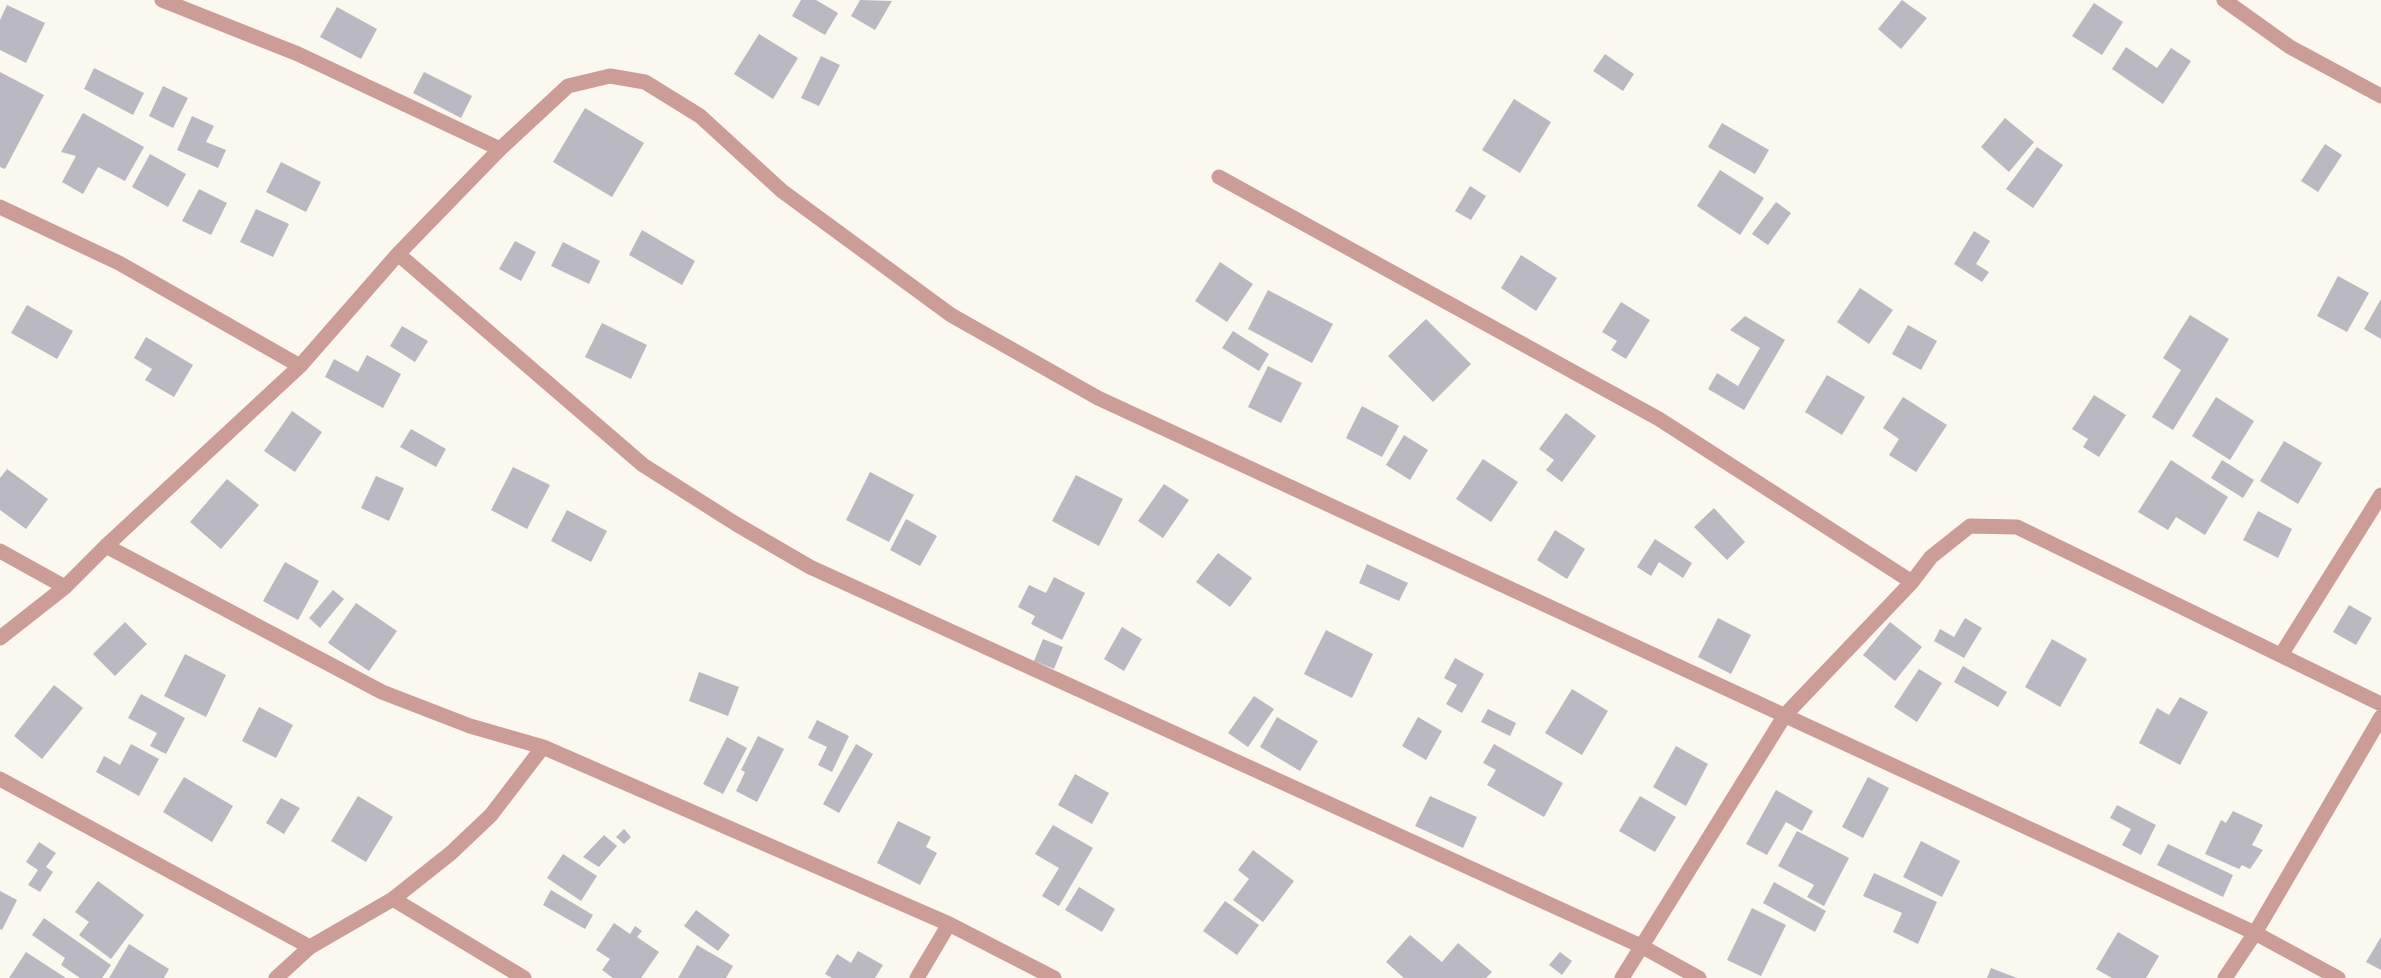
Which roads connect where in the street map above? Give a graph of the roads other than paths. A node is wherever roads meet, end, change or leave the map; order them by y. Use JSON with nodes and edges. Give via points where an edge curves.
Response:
{"nodes":[{"id":1,"x":162,"y":0,"type":"edge"},
{"id":2,"x":2224,"y":0,"type":"edge"},
{"id":3,"x":2381,"y":96,"type":"edge"},
{"id":4,"x":500,"y":149,"type":"junction"},
{"id":5,"x":1219,"y":177,"type":"dead end"},
{"id":6,"x":0,"y":207,"type":"edge"},
{"id":7,"x":398,"y":254,"type":"junction"},
{"id":8,"x":300,"y":366,"type":"junction"},
{"id":9,"x":2381,"y":495,"type":"edge"},
{"id":10,"x":106,"y":546,"type":"junction"},
{"id":11,"x":0,"y":551,"type":"edge"},
{"id":12,"x":1912,"y":582,"type":"junction"},
{"id":13,"x":65,"y":587,"type":"junction"},
{"id":14,"x":0,"y":638,"type":"edge"},
{"id":15,"x":2282,"y":655,"type":"junction"},
{"id":16,"x":2381,"y":704,"type":"edge"},
{"id":17,"x":1785,"y":715,"type":"junction"},
{"id":18,"x":2381,"y":717,"type":"edge"},
{"id":19,"x":543,"y":747,"type":"junction"},
{"id":20,"x":0,"y":779,"type":"edge"},
{"id":21,"x":393,"y":899,"type":"junction"},
{"id":22,"x":949,"y":924,"type":"junction"},
{"id":23,"x":2255,"y":934,"type":"junction"},
{"id":24,"x":1641,"y":946,"type":"junction"},
{"id":25,"x":310,"y":947,"type":"junction"},
{"id":26,"x":276,"y":978,"type":"edge"},
{"id":27,"x":524,"y":978,"type":"edge"},
{"id":28,"x":917,"y":978,"type":"edge"},
{"id":29,"x":1054,"y":978,"type":"edge"},
{"id":30,"x":1622,"y":978,"type":"edge"},
{"id":31,"x":1699,"y":978,"type":"edge"},
{"id":32,"x":2225,"y":978,"type":"edge"},
{"id":33,"x":2338,"y":978,"type":"edge"}],
"edges":[{"from":1,"to":4,"type":"street","via":[[298,54]]},
{"from":2,"to":3,"type":"street","via":[[2290,47]]},
{"from":4,"to":7,"type":"street"},
{"from":4,"to":17,"type":"street","via":[[568,86],[610,76],[645,82],[700,116],[782,191],[952,315],[1098,398]]},
{"from":5,"to":12,"type":"street","via":[[1659,419]]},
{"from":6,"to":8,"type":"street","via":[[119,263]]},
{"from":7,"to":8,"type":"street"},
{"from":7,"to":24,"type":"street","via":[[643,465],[810,567]]},
{"from":8,"to":10,"type":"street"},
{"from":9,"to":15,"type":"street"},
{"from":10,"to":13,"type":"street"},
{"from":10,"to":19,"type":"street","via":[[382,692],[470,726]]},
{"from":11,"to":13,"type":"street"},
{"from":12,"to":15,"type":"street","via":[[1931,558],[1970,526],[2017,527]]},
{"from":12,"to":17,"type":"street"},
{"from":13,"to":14,"type":"street"},
{"from":15,"to":16,"type":"street"},
{"from":17,"to":23,"type":"street"},
{"from":17,"to":24,"type":"street"},
{"from":18,"to":23,"type":"street"},
{"from":19,"to":21,"type":"street","via":[[490,815],[451,853]]},
{"from":19,"to":22,"type":"street"},
{"from":20,"to":25,"type":"street"},
{"from":21,"to":25,"type":"street"},
{"from":21,"to":27,"type":"street"},
{"from":22,"to":28,"type":"street"},
{"from":22,"to":29,"type":"street"},
{"from":23,"to":32,"type":"street"},
{"from":23,"to":33,"type":"street"},
{"from":24,"to":30,"type":"street"},
{"from":24,"to":31,"type":"street"},
{"from":25,"to":26,"type":"street"}]}
